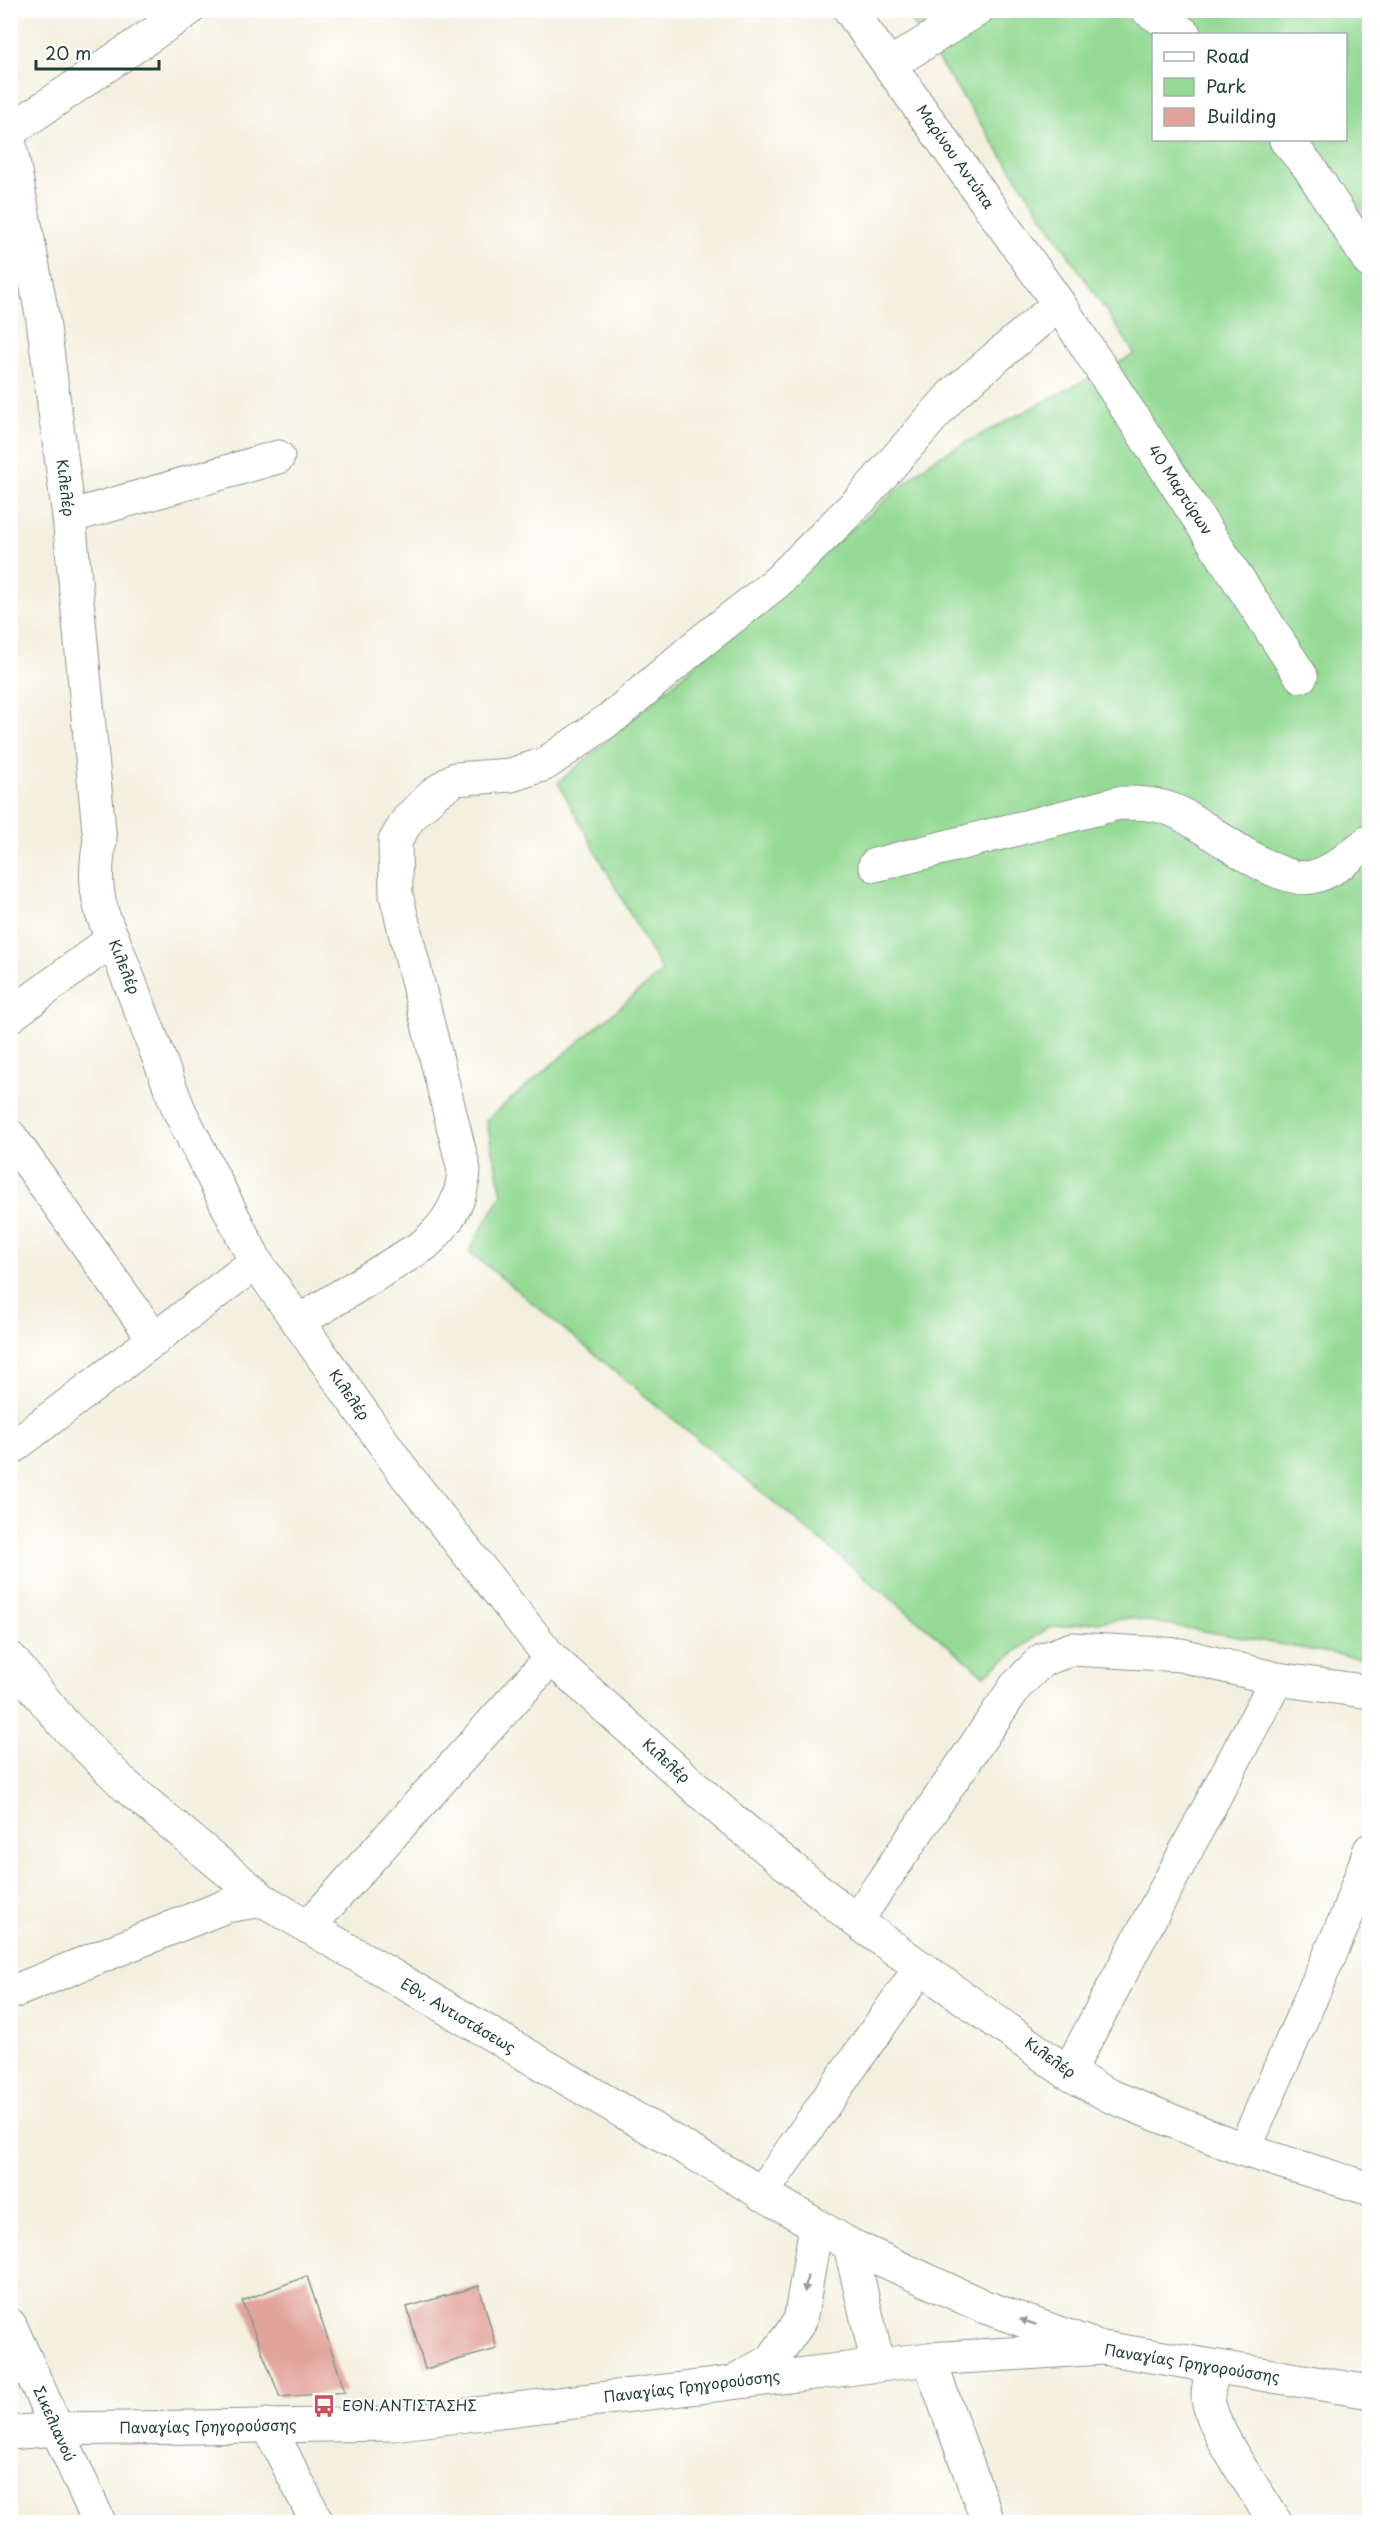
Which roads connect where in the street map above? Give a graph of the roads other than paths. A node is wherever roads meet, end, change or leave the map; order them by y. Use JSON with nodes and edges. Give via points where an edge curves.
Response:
{"nodes":[{"id":1,"x":188,"y":10,"type":"edge"},
{"id":2,"x":850,"y":10,"type":"edge"},
{"id":3,"x":977,"y":10,"type":"edge"},
{"id":4,"x":1148,"y":10,"type":"edge"},
{"id":5,"x":1182,"y":33,"type":"edge"},
{"id":6,"x":889,"y":65,"type":"junction"},
{"id":7,"x":10,"y":131,"type":"edge"},
{"id":8,"x":1287,"y":141,"type":"edge"},
{"id":9,"x":10,"y":145,"type":"edge"},
{"id":10,"x":1370,"y":262,"type":"edge"},
{"id":11,"x":1059,"y":304,"type":"junction"},
{"id":12,"x":278,"y":457,"type":"dead end"},
{"id":13,"x":69,"y":518,"type":"junction"},
{"id":14,"x":1301,"y":676,"type":"dead end"},
{"id":15,"x":1370,"y":841,"type":"edge"},
{"id":16,"x":875,"y":865,"type":"dead end"},
{"id":17,"x":113,"y":939,"type":"junction"},
{"id":18,"x":10,"y":1016,"type":"edge"},
{"id":19,"x":10,"y":1136,"type":"edge"},
{"id":20,"x":256,"y":1262,"type":"junction"},
{"id":21,"x":298,"y":1322,"type":"junction"},
{"id":22,"x":155,"y":1340,"type":"junction"},
{"id":23,"x":10,"y":1449,"type":"edge"},
{"id":24,"x":10,"y":1658,"type":"edge"},
{"id":25,"x":551,"y":1658,"type":"junction"},
{"id":26,"x":1277,"y":1679,"type":"junction"},
{"id":27,"x":1370,"y":1692,"type":"edge"},
{"id":28,"x":1370,"y":1850,"type":"edge"},
{"id":29,"x":263,"y":1900,"type":"junction"},
{"id":30,"x":856,"y":1921,"type":"junction"},
{"id":31,"x":308,"y":1927,"type":"junction"},
{"id":32,"x":921,"y":1966,"type":"junction"},
{"id":33,"x":10,"y":1993,"type":"edge"},
{"id":34,"x":1068,"y":2073,"type":"junction"},
{"id":35,"x":1244,"y":2150,"type":"junction"},
{"id":36,"x":1370,"y":2189,"type":"edge"},
{"id":37,"x":761,"y":2194,"type":"junction"},
{"id":38,"x":816,"y":2226,"type":"junction"},
{"id":39,"x":850,"y":2245,"type":"junction"},
{"id":40,"x":10,"y":2325,"type":"edge"},
{"id":41,"x":1103,"y":2348,"type":"junction"},
{"id":42,"x":929,"y":2359,"type":"junction"},
{"id":43,"x":878,"y":2365,"type":"junction"},
{"id":44,"x":1216,"y":2368,"type":"junction"},
{"id":45,"x":730,"y":2383,"type":"junction"},
{"id":46,"x":1370,"y":2392,"type":"edge"},
{"id":47,"x":268,"y":2426,"type":"junction"},
{"id":48,"x":55,"y":2429,"type":"junction"},
{"id":49,"x":10,"y":2433,"type":"edge"},
{"id":50,"x":99,"y":2523,"type":"edge"},
{"id":51,"x":317,"y":2523,"type":"edge"},
{"id":52,"x":988,"y":2523,"type":"edge"},
{"id":53,"x":1275,"y":2523,"type":"edge"}],
"edges":[{"from":1,"to":7,"type":"street"},
{"from":2,"to":6,"type":"street","name":"Μαρίνου Αντύπα"},
{"from":3,"to":6,"type":"street"},
{"from":4,"to":5,"type":"street"},
{"from":6,"to":11,"type":"street","name":"Μαρίνου Αντύπα"},
{"from":8,"to":10,"type":"street"},
{"from":9,"to":13,"type":"street","name":"Κιλελέρ","via":[[43,320]]},
{"from":11,"to":14,"type":"street","name":"40 Μαρτύρων"},
{"from":11,"to":21,"type":"street","via":[[953,394],[859,501],[776,583],[614,716],[545,764],[511,775],[456,779],[410,818],[395,841],[396,895],[464,1170],[463,1186],[442,1230],[424,1245]]},
{"from":12,"to":13,"type":"street"},
{"from":13,"to":17,"type":"street","name":"Κιλελέρ","via":[[100,841],[96,889],[101,916]]},
{"from":15,"to":16,"type":"street","via":[[1334,868],[1310,878],[1280,873],[1177,812],[1152,804],[1119,803]]},
{"from":17,"to":18,"type":"street"},
{"from":17,"to":20,"type":"street","name":"Κιλελέρ","via":[[179,1110]]},
{"from":19,"to":22,"type":"street"},
{"from":20,"to":21,"type":"street","name":"Κιλελέρ"},
{"from":20,"to":22,"type":"street"},
{"from":21,"to":25,"type":"street","name":"Κιλελέρ","via":[[406,1475]]},
{"from":22,"to":23,"type":"street"},
{"from":24,"to":29,"type":"street","name":"Εθν. Αντιστάσεως","via":[[63,1723],[126,1786]]},
{"from":25,"to":30,"type":"street","name":"Κιλελέρ","via":[[724,1813]]},
{"from":25,"to":31,"type":"street"},
{"from":26,"to":27,"type":"street"},
{"from":26,"to":30,"type":"street","via":[[1181,1655],[1072,1649],[1042,1660],[1016,1686]]},
{"from":26,"to":34,"type":"street"},
{"from":28,"to":35,"type":"street","via":[[1346,1918]]},
{"from":29,"to":31,"type":"street","name":"Εθν. Αντιστάσεως"},
{"from":29,"to":33,"type":"street","via":[[226,1906]]},
{"from":30,"to":32,"type":"street","name":"Κιλελέρ"},
{"from":31,"to":37,"type":"street","name":"Εθν. Αντιστάσεως"},
{"from":32,"to":34,"type":"street","name":"Κιλελέρ"},
{"from":32,"to":37,"type":"street"},
{"from":34,"to":35,"type":"street","name":"Κιλελέρ","via":[[1107,2095]]},
{"from":35,"to":36,"type":"street","name":"Κιλελέρ"},
{"from":37,"to":38,"type":"street","name":"Εθν. Αντιστάσεως"},
{"from":38,"to":39,"type":"street","name":"Εθν. Αντιστάσεως"},
{"from":38,"to":45,"type":"street","one_way":true,"via":[[800,2321],[772,2360]]},
{"from":41,"to":39,"type":"street","name":"Εθν. Αντιστάσεως","one_way":true,"via":[[985,2307]]},
{"from":39,"to":43,"type":"street"},
{"from":40,"to":48,"type":"street","name":"Σικελιανού"},
{"from":41,"to":42,"type":"street","name":"Παναγίας Γρηγορούσσης"},
{"from":41,"to":44,"type":"street","name":"Παναγίας Γρηγορούσσης"},
{"from":42,"to":43,"type":"street","name":"Παναγίας Γρηγορούσσης"},
{"from":42,"to":52,"type":"street"},
{"from":43,"to":45,"type":"street","name":"Παναγίας Γρηγορούσσης"},
{"from":44,"to":46,"type":"street","name":"Παναγίας Γρηγορούσσης"},
{"from":44,"to":53,"type":"street","via":[[1209,2384],[1209,2403],[1218,2428]]},
{"from":45,"to":47,"type":"street","name":"Παναγίας Γρηγορούσσης","via":[[392,2424]]},
{"from":47,"to":48,"type":"street","name":"Παναγίας Γρηγορούσσης"},
{"from":47,"to":51,"type":"street"},
{"from":48,"to":49,"type":"street","name":"Παναγίας Γρηγορούσσης"},
{"from":48,"to":50,"type":"street","name":"Σικελιανού"}]}
